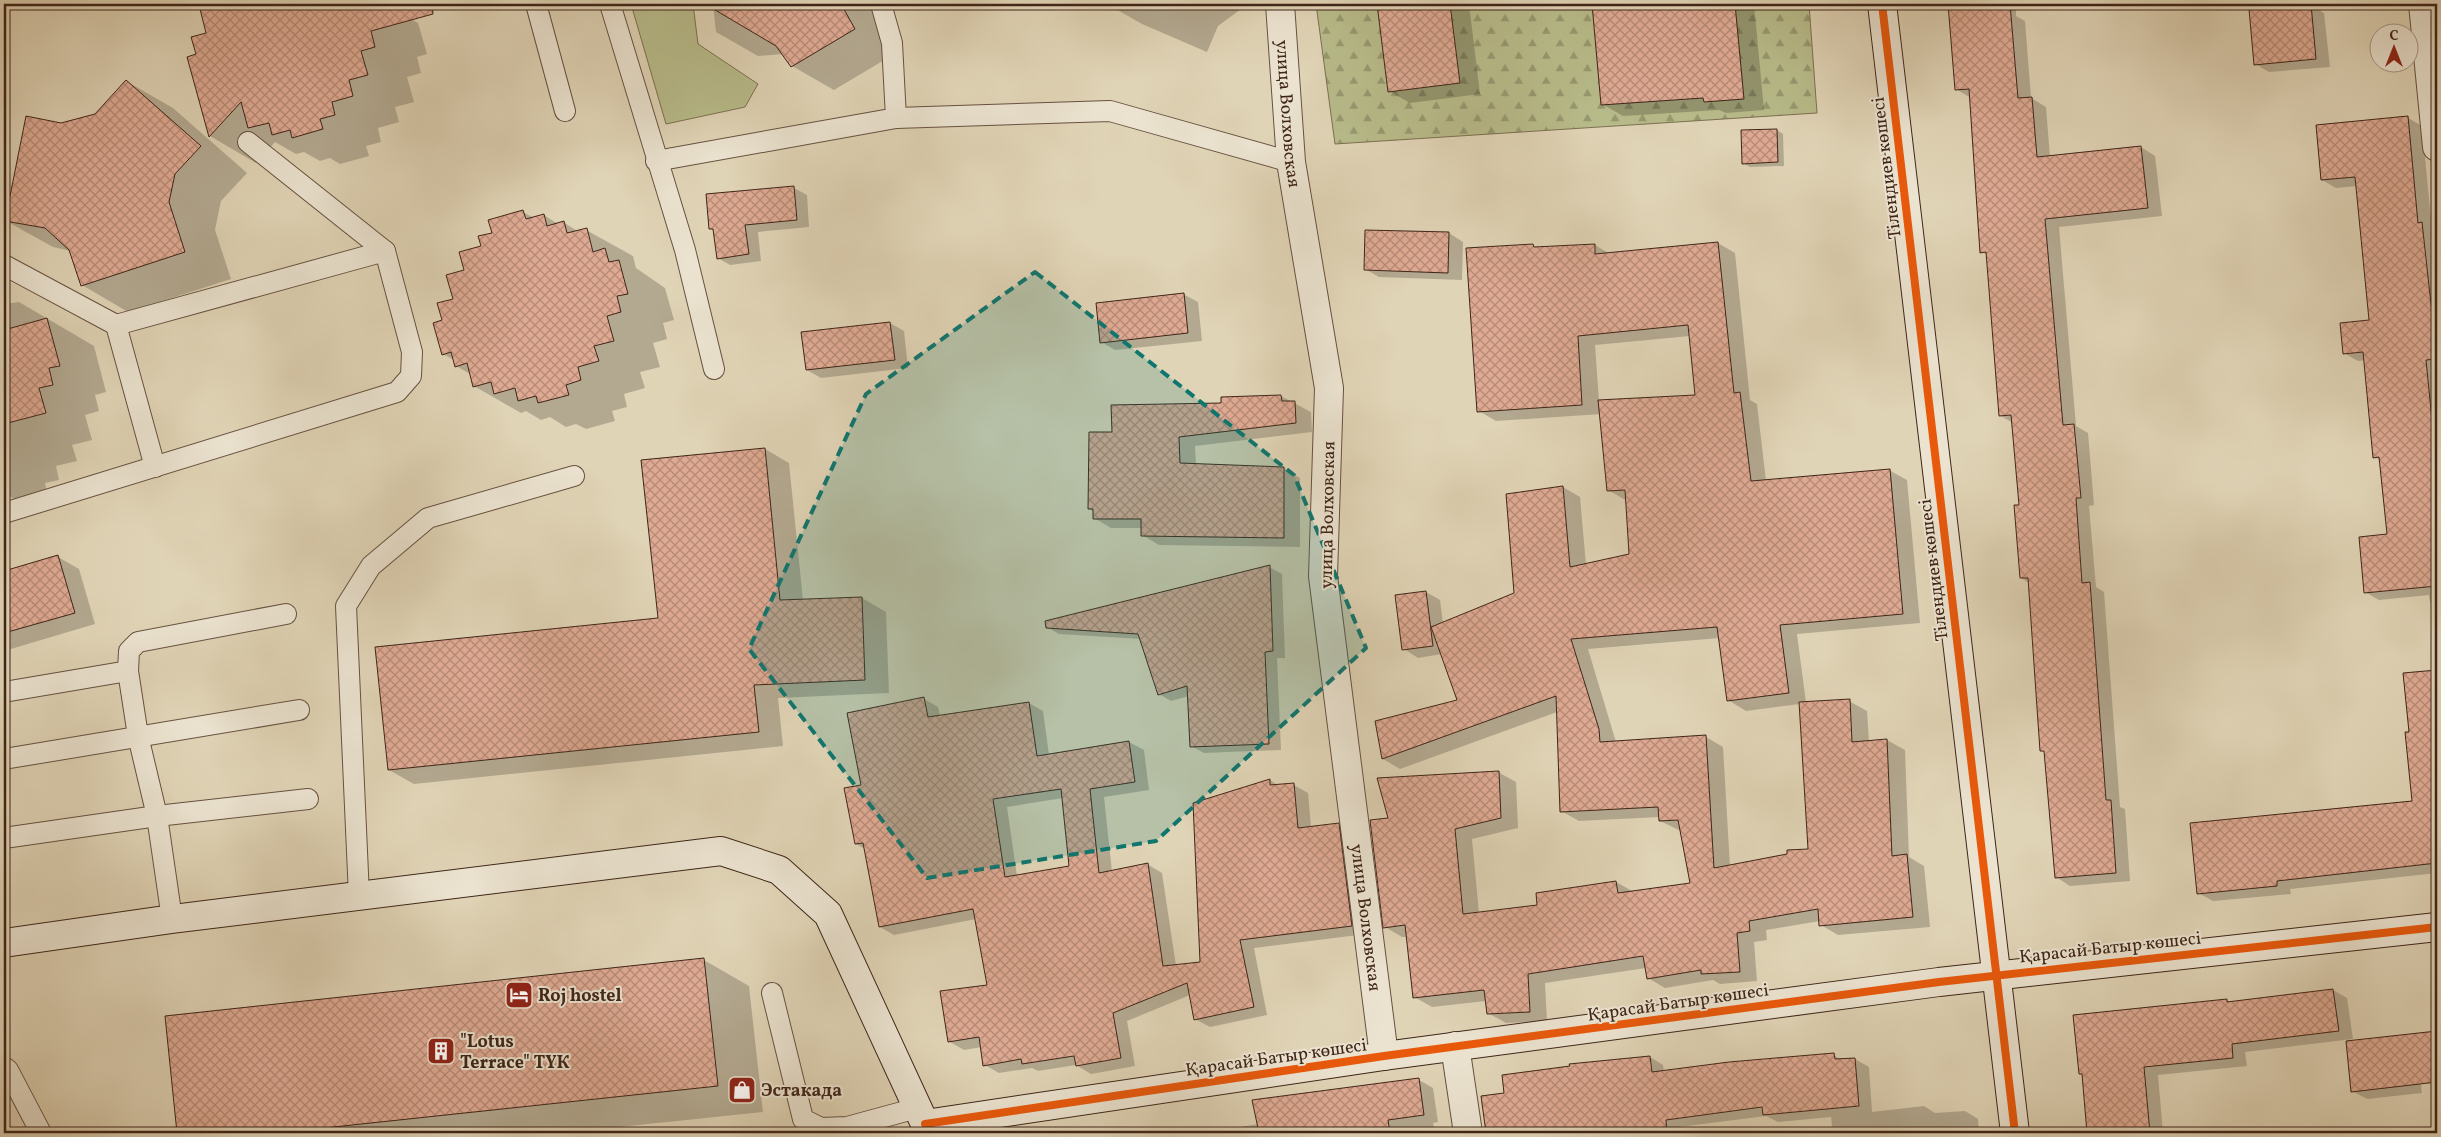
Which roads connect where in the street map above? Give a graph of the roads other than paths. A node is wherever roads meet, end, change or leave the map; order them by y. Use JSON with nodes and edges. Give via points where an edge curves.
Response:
{"nodes":[{"id":1,"x":536,"y":4,"type":"edge"},
{"id":2,"x":610,"y":4,"type":"edge"},
{"id":3,"x":881,"y":4,"type":"edge"},
{"id":4,"x":1280,"y":4,"type":"edge"},
{"id":5,"x":1882,"y":4,"type":"edge"},
{"id":6,"x":2423,"y":4,"type":"edge"},
{"id":7,"x":565,"y":111,"type":"dead end"},
{"id":8,"x":896,"y":118,"type":"junction"},
{"id":9,"x":248,"y":142,"type":"dead end"},
{"id":10,"x":2437,"y":148,"type":"edge"},
{"id":11,"x":656,"y":161,"type":"junction"},
{"id":12,"x":1291,"y":162,"type":"junction"},
{"id":13,"x":386,"y":251,"type":"junction"},
{"id":14,"x":4,"y":265,"type":"edge"},
{"id":15,"x":116,"y":325,"type":"junction"},
{"id":16,"x":714,"y":369,"type":"dead end"},
{"id":17,"x":155,"y":467,"type":"junction"},
{"id":18,"x":574,"y":476,"type":"dead end"},
{"id":19,"x":4,"y":512,"type":"edge"},
{"id":20,"x":286,"y":614,"type":"dead end"},
{"id":21,"x":128,"y":671,"type":"junction"},
{"id":22,"x":4,"y":692,"type":"edge"},
{"id":23,"x":298,"y":710,"type":"dead end"},
{"id":24,"x":138,"y":736,"type":"junction"},
{"id":25,"x":4,"y":759,"type":"edge"},
{"id":26,"x":308,"y":799,"type":"dead end"},
{"id":27,"x":157,"y":816,"type":"junction"},
{"id":28,"x":4,"y":838,"type":"edge"},
{"id":29,"x":359,"y":896,"type":"junction"},
{"id":30,"x":172,"y":919,"type":"junction"},
{"id":31,"x":2437,"y":927,"type":"edge"},
{"id":32,"x":4,"y":943,"type":"edge"},
{"id":33,"x":1996,"y":975,"type":"junction"},
{"id":34,"x":772,"y":993,"type":"dead end"},
{"id":35,"x":1455,"y":1046,"type":"junction"},
{"id":36,"x":1384,"y":1056,"type":"junction"},
{"id":37,"x":4,"y":1067,"type":"edge"},
{"id":38,"x":923,"y":1122,"type":"edge"},
{"id":39,"x":41,"y":1133,"type":"edge"},
{"id":40,"x":1468,"y":1133,"type":"edge"},
{"id":41,"x":2015,"y":1133,"type":"edge"}],
"edges":[{"from":1,"to":7,"type":"lane"},
{"from":2,"to":11,"type":"lane"},
{"from":3,"to":8,"type":"lane","via":[[892,43]]},
{"from":4,"to":12,"type":"street","name":"улица Волховская"},
{"from":5,"to":33,"type":"street","name":"Тілендиев көшесі"},
{"from":6,"to":10,"type":"street"},
{"from":8,"to":11,"type":"lane"},
{"from":8,"to":12,"type":"lane","via":[[1110,111]]},
{"from":9,"to":13,"type":"lane"},
{"from":11,"to":16,"type":"lane","via":[[685,250]]},
{"from":12,"to":36,"type":"street","name":"улица Волховская","via":[[1329,388],[1324,576]]},
{"from":13,"to":15,"type":"lane"},
{"from":13,"to":17,"type":"lane","via":[[412,352],[411,376],[397,392]]},
{"from":14,"to":15,"type":"lane"},
{"from":15,"to":17,"type":"lane"},
{"from":17,"to":19,"type":"lane"},
{"from":18,"to":29,"type":"lane","via":[[428,518],[371,566],[346,606]]},
{"from":20,"to":21,"type":"lane","via":[[138,642],[130,652]]},
{"from":21,"to":22,"type":"lane"},
{"from":21,"to":24,"type":"lane"},
{"from":23,"to":24,"type":"lane"},
{"from":24,"to":25,"type":"lane"},
{"from":24,"to":27,"type":"lane"},
{"from":26,"to":27,"type":"lane"},
{"from":27,"to":28,"type":"lane"},
{"from":27,"to":30,"type":"lane"},
{"from":29,"to":30,"type":"street"},
{"from":29,"to":38,"type":"street","via":[[721,851],[779,870],[828,914]]},
{"from":30,"to":32,"type":"street"},
{"from":31,"to":33,"type":"street","name":"Қарасай Батыр көшесі"},
{"from":33,"to":35,"type":"street","name":"Қарасай Батыр көшесі"},
{"from":33,"to":41,"type":"street","name":"Тілендиев көшесі"},
{"from":34,"to":38,"type":"lane","via":[[803,1119],[821,1128]]},
{"from":35,"to":36,"type":"street","name":"Қарасай Батыр көшесі"},
{"from":35,"to":40,"type":"street"},
{"from":36,"to":38,"type":"street","name":"Қарасай Батыр көшесі"},
{"from":37,"to":39,"type":"lane"}]}
